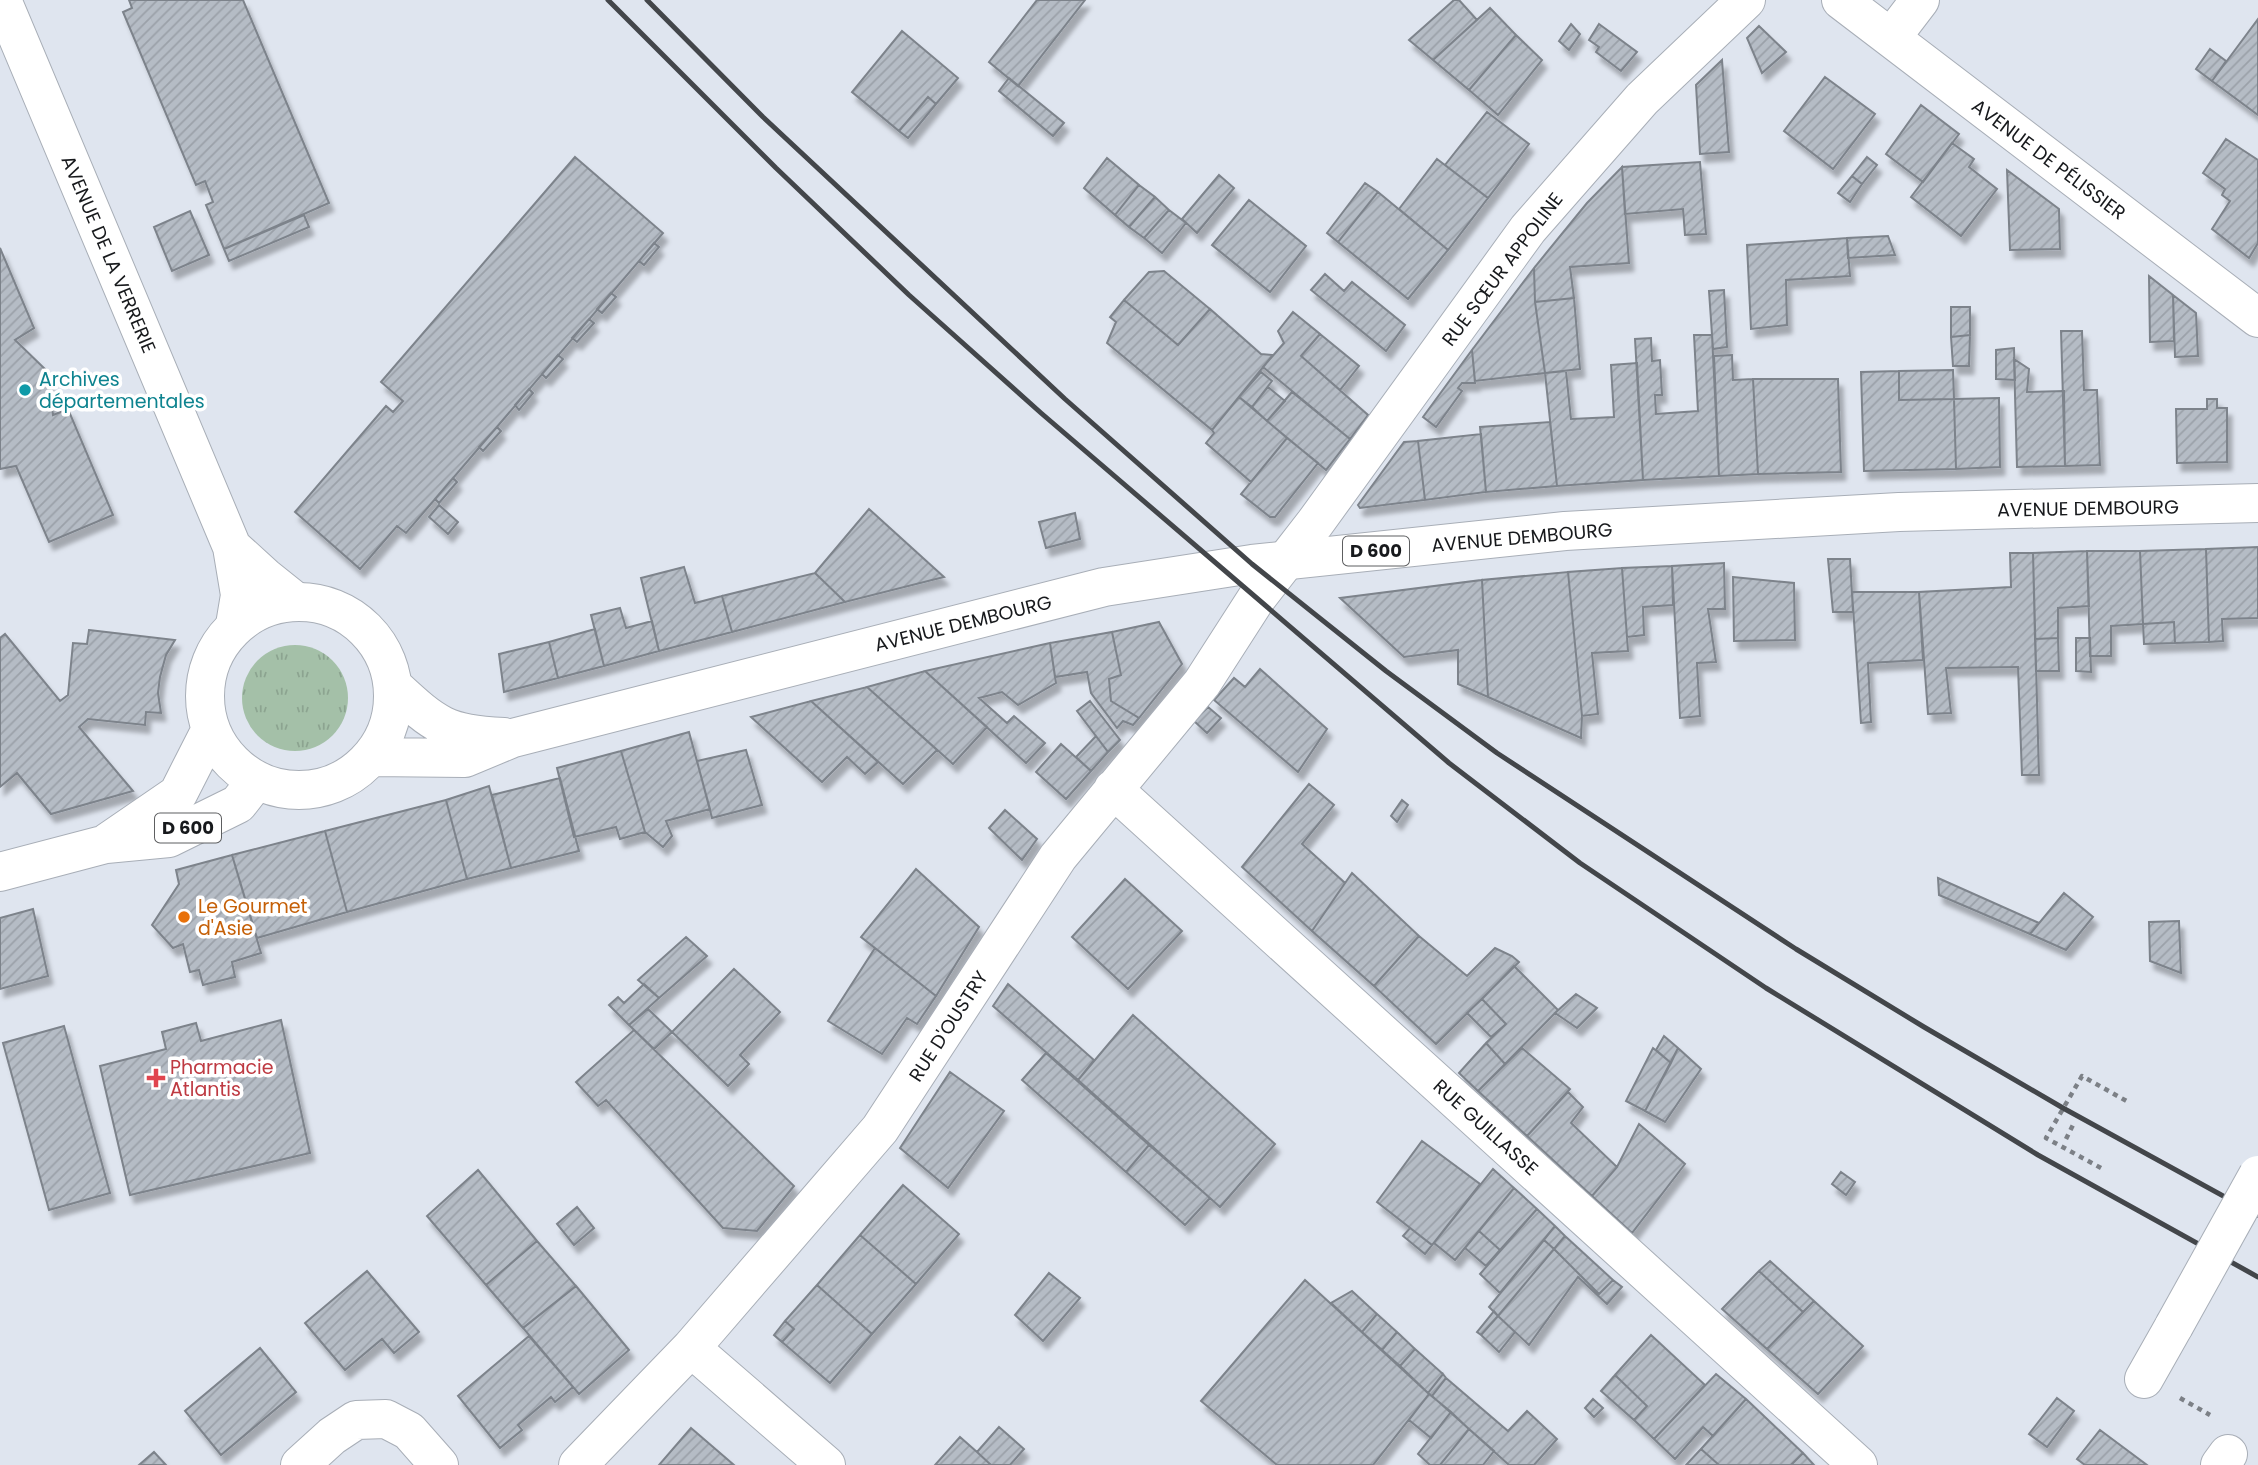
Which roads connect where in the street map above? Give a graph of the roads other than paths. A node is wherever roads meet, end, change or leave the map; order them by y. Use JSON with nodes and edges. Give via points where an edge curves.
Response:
{"nodes":[{"id":1,"x":2,"y":0,"type":"edge"},
{"id":2,"x":1746,"y":0,"type":"edge"},
{"id":3,"x":1841,"y":0,"type":"edge"},
{"id":4,"x":1920,"y":0,"type":"edge"},
{"id":5,"x":1891,"y":38,"type":"junction"},
{"id":6,"x":2254,"y":305,"type":"edge"},
{"id":7,"x":2258,"y":503,"type":"edge"},
{"id":8,"x":232,"y":547,"type":"junction"},
{"id":9,"x":1285,"y":561,"type":"junction"},
{"id":10,"x":295,"y":601,"type":"junction"},
{"id":11,"x":235,"y":625,"type":"junction"},
{"id":12,"x":394,"y":687,"type":"junction"},
{"id":13,"x":210,"y":731,"type":"junction"},
{"id":14,"x":513,"y":738,"type":"junction"},
{"id":15,"x":371,"y":757,"type":"junction"},
{"id":16,"x":256,"y":781,"type":"junction"},
{"id":17,"x":1113,"y":789,"type":"junction"},
{"id":18,"x":106,"y":844,"type":"junction"},
{"id":19,"x":0,"y":872,"type":"edge"},
{"id":20,"x":2258,"y":1175,"type":"edge"},
{"id":21,"x":691,"y":1348,"type":"junction"},
{"id":22,"x":2144,"y":1379,"type":"dead end"},
{"id":23,"x":300,"y":1465,"type":"edge"},
{"id":24,"x":439,"y":1465,"type":"edge"},
{"id":25,"x":578,"y":1465,"type":"edge"},
{"id":26,"x":826,"y":1465,"type":"edge"},
{"id":27,"x":1858,"y":1465,"type":"edge"}],
"edges":[{"from":1,"to":8,"type":"street","name":"AVENUE DE LA VERRERIE"},
{"from":2,"to":9,"type":"street","name":"RUE SŒUR APPOLINE","via":[[1642,99],[1528,229]]},
{"from":3,"to":5,"type":"street","name":"AVENUE DE PÉLISSIER"},
{"from":4,"to":5,"type":"street"},
{"from":5,"to":6,"type":"street","name":"AVENUE DE PÉLISSIER"},
{"from":7,"to":9,"type":"street","name":"AVENUE DEMBOURG","number":"D 600","via":[[1899,512],[1579,530]]},
{"from":8,"to":10,"type":"street","name":"AVENUE DE LA VERRERIE"},
{"from":8,"to":11,"type":"street","name":"AVENUE DE LA VERRERIE","via":[[240,595]]},
{"from":9,"to":14,"type":"street","name":"AVENUE DEMBOURG","number":"D 600","via":[[1104,587]]},
{"from":9,"to":17,"type":"street","name":"RUE D'OUSTRY","via":[[1202,683]]},
{"from":10,"to":11,"type":"street","via":[[265,607]]},
{"from":10,"to":12,"type":"street","via":[[332,607],[361,624],[383,652]]},
{"from":11,"to":13,"type":"street","via":[[209,664],[204,700]]},
{"from":12,"to":14,"type":"street","name":"AVENUE DEMBOURG","number":"D 600","via":[[446,729]]},
{"from":12,"to":15,"type":"street","via":[[389,725]]},
{"from":13,"to":16,"type":"street","via":[[228,759]]},
{"from":13,"to":18,"type":"street","number":"D 600","via":[[178,794]]},
{"from":14,"to":15,"type":"street","name":"AVENUE DEMBOURG","number":"D 600","via":[[466,758]]},
{"from":15,"to":16,"type":"street","via":[[333,784],[295,791]]},
{"from":16,"to":18,"type":"street","number":"D 600","via":[[238,804],[169,838]]},
{"from":17,"to":21,"type":"street","name":"RUE D'OUSTRY","via":[[1058,857],[880,1129]]},
{"from":17,"to":27,"type":"street","name":"RUE GUILLASSE"},
{"from":18,"to":19,"type":"street","number":"D 600"},
{"from":20,"to":22,"type":"street","bridge":true},
{"from":21,"to":25,"type":"street","name":"RUE D'OUSTRY"},
{"from":21,"to":26,"type":"street"},
{"from":23,"to":24,"type":"street","via":[[356,1420],[386,1419],[409,1431]]}]}
